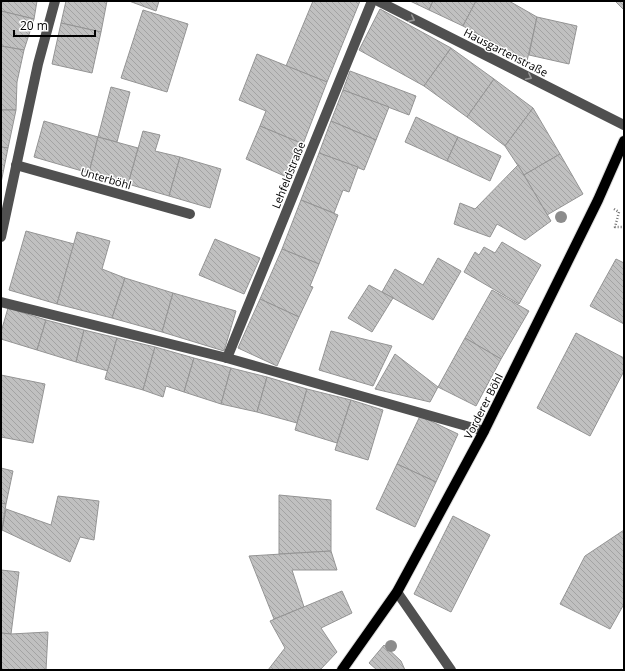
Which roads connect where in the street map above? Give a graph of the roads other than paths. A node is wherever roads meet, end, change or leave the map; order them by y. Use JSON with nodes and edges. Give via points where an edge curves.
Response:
{"nodes":[{"id":1,"x":55,"y":1,"type":"edge"},
{"id":2,"x":372,"y":1,"type":"edge"},
{"id":3,"x":378,"y":1,"type":"edge"},
{"id":4,"x":624,"y":125,"type":"edge"},
{"id":5,"x":624,"y":140,"type":"edge"},
{"id":6,"x":16,"y":165,"type":"junction"},
{"id":7,"x":190,"y":214,"type":"dead end"},
{"id":8,"x":1,"y":237,"type":"edge"},
{"id":9,"x":1,"y":302,"type":"edge"},
{"id":10,"x":227,"y":358,"type":"junction"},
{"id":11,"x":484,"y":431,"type":"junction"},
{"id":12,"x":397,"y":592,"type":"junction"},
{"id":13,"x":342,"y":670,"type":"edge"},
{"id":14,"x":451,"y":670,"type":"edge"}],
"edges":[{"from":1,"to":6,"type":"street"},
{"from":2,"to":10,"type":"street","name":"Lehfeldstraße"},
{"from":3,"to":4,"type":"street","name":"Hausgartenstraße","one_way":true},
{"from":5,"to":11,"type":"main road","name":"Vorderer Böhl","via":[[598,200]]},
{"from":6,"to":7,"type":"street","name":"Unterböhl"},
{"from":6,"to":8,"type":"street"},
{"from":9,"to":10,"type":"street"},
{"from":10,"to":11,"type":"street"},
{"from":11,"to":12,"type":"main road","name":"Vorderer Böhl"},
{"from":12,"to":13,"type":"main road","name":"Vorderer Böhl"},
{"from":12,"to":14,"type":"street"}]}
